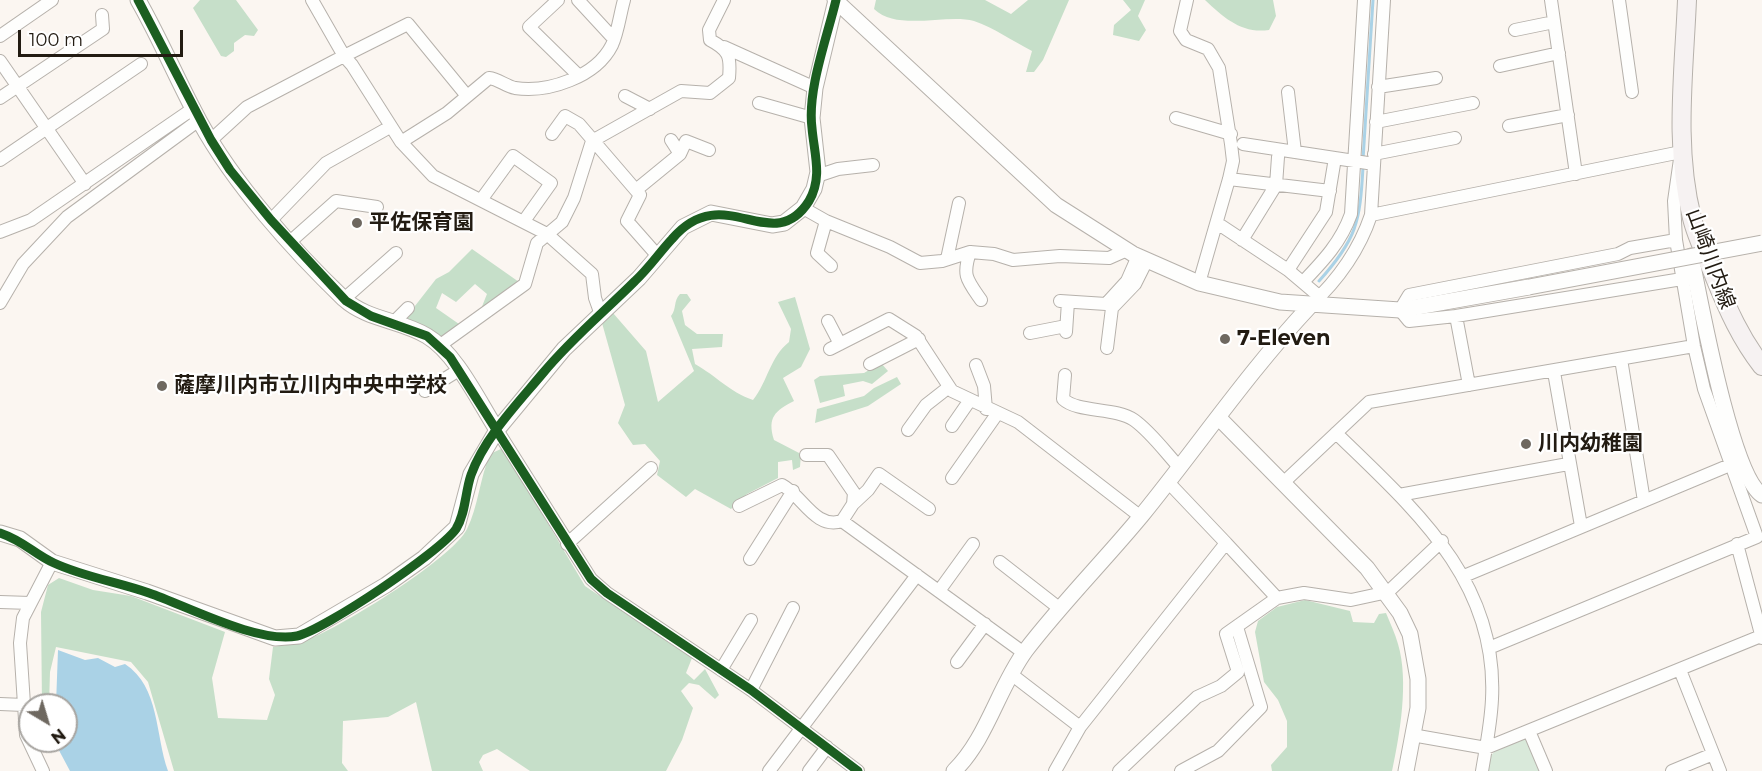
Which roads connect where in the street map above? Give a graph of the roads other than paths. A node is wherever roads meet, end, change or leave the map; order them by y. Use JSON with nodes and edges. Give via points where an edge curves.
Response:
{"nodes":[{"id":1,"x":52,"y":0,"type":"edge"},
{"id":2,"x":138,"y":0,"type":"edge"},
{"id":3,"x":312,"y":0,"type":"edge"},
{"id":4,"x":558,"y":0,"type":"edge"},
{"id":5,"x":578,"y":0,"type":"edge"},
{"id":6,"x":624,"y":0,"type":"edge"},
{"id":7,"x":724,"y":0,"type":"edge"},
{"id":8,"x":835,"y":0,"type":"edge"},
{"id":9,"x":1187,"y":0,"type":"edge"},
{"id":10,"x":1364,"y":0,"type":"edge"},
{"id":11,"x":1384,"y":0,"type":"edge"},
{"id":12,"x":1551,"y":0,"type":"edge"},
{"id":13,"x":1619,"y":0,"type":"edge"},
{"id":14,"x":1687,"y":0,"type":"edge"},
{"id":15,"x":102,"y":15,"type":"dead end"},
{"id":16,"x":1554,"y":21,"type":"junction"},
{"id":17,"x":1515,"y":30,"type":"dead end"},
{"id":18,"x":0,"y":36,"type":"edge"},
{"id":19,"x":614,"y":39,"type":"junction"},
{"id":20,"x":724,"y":47,"type":"junction"},
{"id":21,"x":1558,"y":53,"type":"junction"},
{"id":22,"x":344,"y":56,"type":"junction"},
{"id":23,"x":0,"y":62,"type":"edge"},
{"id":24,"x":141,"y":64,"type":"dead end"},
{"id":25,"x":1500,"y":66,"type":"dead end"},
{"id":26,"x":578,"y":75,"type":"junction"},
{"id":27,"x":1436,"y":78,"type":"dead end"},
{"id":28,"x":17,"y":86,"type":"junction"},
{"id":29,"x":1378,"y":87,"type":"junction"},
{"id":30,"x":815,"y":88,"type":"junction"},
{"id":31,"x":1288,"y":92,"type":"dead end"},
{"id":32,"x":1632,"y":92,"type":"dead end"},
{"id":33,"x":467,"y":96,"type":"junction"},
{"id":34,"x":626,"y":96,"type":"dead end"},
{"id":35,"x":0,"y":98,"type":"edge"},
{"id":36,"x":759,"y":103,"type":"dead end"},
{"id":37,"x":1473,"y":104,"type":"dead end"},
{"id":38,"x":650,"y":109,"type":"junction"},
{"id":39,"x":196,"y":114,"type":"junction"},
{"id":40,"x":1568,"y":115,"type":"junction"},
{"id":41,"x":812,"y":118,"type":"junction"},
{"id":42,"x":1176,"y":118,"type":"dead end"},
{"id":43,"x":1376,"y":122,"type":"junction"},
{"id":44,"x":1509,"y":126,"type":"dead end"},
{"id":45,"x":390,"y":127,"type":"junction"},
{"id":46,"x":46,"y":128,"type":"junction"},
{"id":47,"x":552,"y":134,"type":"dead end"},
{"id":48,"x":1231,"y":134,"type":"junction"},
{"id":49,"x":1455,"y":138,"type":"dead end"},
{"id":50,"x":211,"y":140,"type":"junction"},
{"id":51,"x":671,"y":140,"type":"dead end"},
{"id":52,"x":592,"y":141,"type":"junction"},
{"id":53,"x":401,"y":142,"type":"junction"},
{"id":54,"x":1243,"y":144,"type":"dead end"},
{"id":55,"x":710,"y":150,"type":"dead end"},
{"id":56,"x":1295,"y":152,"type":"junction"},
{"id":57,"x":1681,"y":152,"type":"junction"},
{"id":58,"x":680,"y":154,"type":"junction"},
{"id":59,"x":1278,"y":158,"type":"dead end"},
{"id":60,"x":1335,"y":158,"type":"junction"},
{"id":61,"x":1374,"y":159,"type":"junction"},
{"id":62,"x":0,"y":160,"type":"edge"},
{"id":63,"x":1356,"y":161,"type":"junction"},
{"id":64,"x":873,"y":165,"type":"dead end"},
{"id":65,"x":1576,"y":174,"type":"junction"},
{"id":66,"x":817,"y":176,"type":"junction"},
{"id":67,"x":1229,"y":179,"type":"junction"},
{"id":68,"x":85,"y":184,"type":"junction"},
{"id":69,"x":1276,"y":185,"type":"junction"},
{"id":70,"x":636,"y":190,"type":"junction"},
{"id":71,"x":1330,"y":191,"type":"junction"},
{"id":72,"x":481,"y":200,"type":"junction"},
{"id":73,"x":959,"y":203,"type":"dead end"},
{"id":74,"x":377,"y":207,"type":"dead end"},
{"id":75,"x":803,"y":208,"type":"junction"},
{"id":76,"x":1371,"y":215,"type":"junction"},
{"id":77,"x":271,"y":220,"type":"junction"},
{"id":78,"x":524,"y":221,"type":"junction"},
{"id":79,"x":826,"y":221,"type":"junction"},
{"id":80,"x":1216,"y":223,"type":"junction"},
{"id":81,"x":0,"y":232,"type":"edge"},
{"id":82,"x":547,"y":234,"type":"junction"},
{"id":83,"x":1242,"y":240,"type":"junction"},
{"id":84,"x":1676,"y":240,"type":"junction"},
{"id":85,"x":291,"y":241,"type":"junction"},
{"id":86,"x":1762,"y":243,"type":"edge"},
{"id":87,"x":970,"y":252,"type":"junction"},
{"id":88,"x":396,"y":253,"type":"dead end"},
{"id":89,"x":657,"y":255,"type":"junction"},
{"id":90,"x":1137,"y":255,"type":"junction"},
{"id":91,"x":1691,"y":256,"type":"junction"},
{"id":92,"x":947,"y":259,"type":"junction"},
{"id":93,"x":831,"y":266,"type":"dead end"},
{"id":94,"x":1288,"y":270,"type":"junction"},
{"id":95,"x":1682,"y":279,"type":"junction"},
{"id":96,"x":1303,"y":282,"type":"junction"},
{"id":97,"x":1199,"y":283,"type":"junction"},
{"id":98,"x":344,"y":298,"type":"junction"},
{"id":99,"x":981,"y":300,"type":"dead end"},
{"id":100,"x":1315,"y":302,"type":"junction"},
{"id":101,"x":0,"y":303,"type":"edge"},
{"id":102,"x":408,"y":308,"type":"dead end"},
{"id":103,"x":1400,"y":310,"type":"junction"},
{"id":104,"x":600,"y":312,"type":"junction"},
{"id":105,"x":902,"y":313,"type":"dead end"},
{"id":106,"x":1456,"y":316,"type":"junction"},
{"id":107,"x":889,"y":319,"type":"junction"},
{"id":108,"x":828,"y":321,"type":"dead end"},
{"id":109,"x":393,"y":323,"type":"junction"},
{"id":110,"x":1030,"y":333,"type":"dead end"},
{"id":111,"x":919,"y":339,"type":"junction"},
{"id":112,"x":439,"y":346,"type":"junction"},
{"id":113,"x":1694,"y":346,"type":"junction"},
{"id":114,"x":1107,"y":348,"type":"dead end"},
{"id":115,"x":1621,"y":359,"type":"junction"},
{"id":116,"x":870,"y":364,"type":"dead end"},
{"id":117,"x":976,"y":365,"type":"dead end"},
{"id":118,"x":1762,"y":366,"type":"edge"},
{"id":119,"x":459,"y":370,"type":"junction"},
{"id":120,"x":1554,"y":372,"type":"junction"},
{"id":121,"x":1065,"y":375,"type":"dead end"},
{"id":122,"x":1469,"y":385,"type":"junction"},
{"id":123,"x":949,"y":387,"type":"junction"},
{"id":124,"x":425,"y":391,"type":"dead end"},
{"id":125,"x":970,"y":400,"type":"junction"},
{"id":126,"x":991,"y":411,"type":"junction"},
{"id":127,"x":1219,"y":418,"type":"junction"},
{"id":128,"x":952,"y":426,"type":"dead end"},
{"id":129,"x":497,"y":430,"type":"junction"},
{"id":130,"x":908,"y":430,"type":"dead end"},
{"id":131,"x":1336,"y":433,"type":"junction"},
{"id":132,"x":806,"y":455,"type":"dead end"},
{"id":133,"x":1568,"y":464,"type":"junction"},
{"id":134,"x":1730,"y":465,"type":"junction"},
{"id":135,"x":651,"y":468,"type":"dead end"},
{"id":136,"x":1180,"y":468,"type":"junction"},
{"id":137,"x":952,"y":478,"type":"dead end"},
{"id":138,"x":1168,"y":482,"type":"junction"},
{"id":139,"x":1283,"y":483,"type":"junction"},
{"id":140,"x":793,"y":490,"type":"junction"},
{"id":141,"x":1399,"y":495,"type":"junction"},
{"id":142,"x":1762,"y":495,"type":"edge"},
{"id":143,"x":1644,"y":501,"type":"junction"},
{"id":144,"x":853,"y":504,"type":"junction"},
{"id":145,"x":739,"y":506,"type":"dead end"},
{"id":146,"x":929,"y":509,"type":"dead end"},
{"id":147,"x":1141,"y":517,"type":"junction"},
{"id":148,"x":842,"y":521,"type":"junction"},
{"id":149,"x":1581,"y":526,"type":"junction"},
{"id":150,"x":0,"y":533,"type":"edge"},
{"id":151,"x":1442,"y":542,"type":"junction"},
{"id":152,"x":1226,"y":543,"type":"junction"},
{"id":153,"x":567,"y":544,"type":"junction"},
{"id":154,"x":973,"y":544,"type":"dead end"},
{"id":155,"x":1737,"y":544,"type":"junction"},
{"id":156,"x":750,"y":559,"type":"dead end"},
{"id":157,"x":52,"y":562,"type":"junction"},
{"id":158,"x":1000,"y":562,"type":"dead end"},
{"id":159,"x":917,"y":575,"type":"junction"},
{"id":160,"x":1464,"y":576,"type":"junction"},
{"id":161,"x":939,"y":591,"type":"junction"},
{"id":162,"x":1388,"y":592,"type":"junction"},
{"id":163,"x":1277,"y":598,"type":"junction"},
{"id":164,"x":0,"y":602,"type":"edge"},
{"id":165,"x":30,"y":603,"type":"junction"},
{"id":166,"x":793,"y":608,"type":"dead end"},
{"id":167,"x":1059,"y":608,"type":"junction"},
{"id":168,"x":751,"y":620,"type":"dead end"},
{"id":169,"x":985,"y":624,"type":"junction"},
{"id":170,"x":1237,"y":627,"type":"junction"},
{"id":171,"x":1762,"y":637,"type":"edge"},
{"id":172,"x":1489,"y":648,"type":"junction"},
{"id":173,"x":1024,"y":653,"type":"junction"},
{"id":174,"x":957,"y":662,"type":"dead end"},
{"id":175,"x":1680,"y":669,"type":"junction"},
{"id":176,"x":721,"y":670,"type":"junction"},
{"id":177,"x":1011,"y":674,"type":"junction"},
{"id":178,"x":751,"y":690,"type":"junction"},
{"id":179,"x":23,"y":693,"type":"edge"},
{"id":180,"x":0,"y":704,"type":"edge"},
{"id":181,"x":18,"y":705,"type":"edge"},
{"id":182,"x":1080,"y":727,"type":"junction"},
{"id":183,"x":802,"y":728,"type":"junction"},
{"id":184,"x":1529,"y":731,"type":"junction"},
{"id":185,"x":1412,"y":735,"type":"junction"},
{"id":186,"x":827,"y":747,"type":"junction"},
{"id":187,"x":1486,"y":748,"type":"junction"},
{"id":188,"x":34,"y":753,"type":"edge"},
{"id":189,"x":1713,"y":754,"type":"junction"},
{"id":190,"x":43,"y":771,"type":"edge"},
{"id":191,"x":769,"y":771,"type":"edge"},
{"id":192,"x":808,"y":771,"type":"edge"},
{"id":193,"x":858,"y":771,"type":"edge"},
{"id":194,"x":954,"y":771,"type":"edge"},
{"id":195,"x":1055,"y":771,"type":"edge"},
{"id":196,"x":1119,"y":771,"type":"edge"},
{"id":197,"x":1181,"y":771,"type":"edge"},
{"id":198,"x":1406,"y":771,"type":"edge"},
{"id":199,"x":1482,"y":771,"type":"edge"},
{"id":200,"x":1546,"y":771,"type":"edge"},
{"id":201,"x":1672,"y":771,"type":"edge"},
{"id":202,"x":1720,"y":771,"type":"edge"}],
"edges":[{"from":1,"to":18,"type":"street"},
{"from":2,"to":39,"type":"street"},
{"from":3,"to":22,"type":"street"},
{"from":4,"to":26,"type":"street","via":[[529,27]]},
{"from":5,"to":19,"type":"street"},
{"from":6,"to":19,"type":"street"},
{"from":7,"to":20,"type":"street","via":[[709,30],[710,40]]},
{"from":8,"to":30,"type":"street"},
{"from":8,"to":90,"type":"street","via":[[1021,176],[1056,205]]},
{"from":9,"to":48,"type":"street","via":[[1180,31],[1186,40],[1208,49],[1219,68]]},
{"from":10,"to":63,"type":"street"},
{"from":11,"to":29,"type":"street"},
{"from":12,"to":16,"type":"street"},
{"from":13,"to":32,"type":"street"},
{"from":14,"to":57,"type":"main road","name":"山崎川内線"},
{"from":15,"to":28,"type":"street","via":[[103,29]]},
{"from":16,"to":17,"type":"street"},
{"from":16,"to":21,"type":"street"},
{"from":19,"to":26,"type":"street","via":[[600,63]]},
{"from":20,"to":30,"type":"street"},
{"from":20,"to":38,"type":"street","via":[[730,62],[729,78],[710,93],[681,91]]},
{"from":21,"to":25,"type":"street"},
{"from":21,"to":40,"type":"street"},
{"from":22,"to":33,"type":"street","via":[[408,24]]},
{"from":22,"to":45,"type":"street"},
{"from":22,"to":50,"type":"street","via":[[247,107]]},
{"from":23,"to":28,"type":"street"},
{"from":24,"to":46,"type":"street"},
{"from":26,"to":33,"type":"street","via":[[560,83],[530,88],[512,87],[489,78]]},
{"from":27,"to":29,"type":"street"},
{"from":28,"to":35,"type":"street"},
{"from":28,"to":46,"type":"street"},
{"from":29,"to":43,"type":"street"},
{"from":30,"to":41,"type":"street"},
{"from":31,"to":56,"type":"street"},
{"from":33,"to":53,"type":"street"},
{"from":34,"to":38,"type":"street"},
{"from":36,"to":41,"type":"street"},
{"from":37,"to":43,"type":"street"},
{"from":38,"to":52,"type":"street"},
{"from":39,"to":50,"type":"street"},
{"from":39,"to":68,"type":"street"},
{"from":39,"to":101,"type":"street","via":[[67,217],[23,264]]},
{"from":40,"to":44,"type":"street"},
{"from":40,"to":65,"type":"street"},
{"from":41,"to":66,"type":"street"},
{"from":42,"to":48,"type":"street"},
{"from":43,"to":61,"type":"street"},
{"from":45,"to":53,"type":"street"},
{"from":45,"to":77,"type":"street","via":[[326,163]]},
{"from":46,"to":62,"type":"street"},
{"from":46,"to":68,"type":"street"},
{"from":47,"to":52,"type":"street","via":[[565,116],[579,124]]},
{"from":48,"to":67,"type":"street","via":[[1233,161]]},
{"from":49,"to":61,"type":"street"},
{"from":50,"to":77,"type":"street"},
{"from":51,"to":58,"type":"street"},
{"from":52,"to":70,"type":"street"},
{"from":52,"to":82,"type":"street","via":[[574,198],[562,222]]},
{"from":53,"to":72,"type":"street","via":[[433,176]]},
{"from":54,"to":56,"type":"street"},
{"from":55,"to":58,"type":"street","via":[[686,141]]},
{"from":56,"to":60,"type":"street"},
{"from":57,"to":65,"type":"street"},
{"from":57,"to":84,"type":"street","via":[[1674,201]]},
{"from":57,"to":118,"type":"main road","name":"山崎川内線","via":[[1693,221],[1732,318]]},
{"from":58,"to":70,"type":"street"},
{"from":59,"to":69,"type":"street"},
{"from":60,"to":63,"type":"street"},
{"from":60,"to":71,"type":"street"},
{"from":61,"to":63,"type":"street"},
{"from":61,"to":76,"type":"street"},
{"from":63,"to":96,"type":"street","via":[[1351,214],[1345,232]]},
{"from":64,"to":66,"type":"street"},
{"from":65,"to":76,"type":"street"},
{"from":66,"to":75,"type":"street","via":[[810,200]]},
{"from":67,"to":69,"type":"street"},
{"from":67,"to":80,"type":"street"},
{"from":68,"to":81,"type":"street","via":[[31,220]]},
{"from":69,"to":71,"type":"street"},
{"from":69,"to":83,"type":"street"},
{"from":70,"to":89,"type":"street","via":[[640,195],[627,221]]},
{"from":71,"to":94,"type":"street","via":[[1326,212]]},
{"from":72,"to":78,"type":"street"},
{"from":72,"to":78,"type":"street","via":[[513,156],[551,183]]},
{"from":73,"to":92,"type":"street"},
{"from":74,"to":85,"type":"street","via":[[336,201]]},
{"from":75,"to":79,"type":"street"},
{"from":75,"to":89,"type":"street","via":[[784,223],[772,225],[722,214],[699,217],[683,227]]},
{"from":76,"to":100,"type":"street","via":[[1351,259]]},
{"from":77,"to":85,"type":"street"},
{"from":78,"to":82,"type":"street"},
{"from":79,"to":92,"type":"street","via":[[920,263]]},
{"from":79,"to":93,"type":"street","via":[[817,254]]},
{"from":80,"to":83,"type":"street"},
{"from":80,"to":97,"type":"street"},
{"from":82,"to":104,"type":"street","via":[[592,274]]},
{"from":82,"to":112,"type":"street","via":[[537,243],[525,284]]},
{"from":83,"to":94,"type":"street"},
{"from":84,"to":95,"type":"street"},
{"from":84,"to":103,"type":"street","via":[[1409,295]]},
{"from":85,"to":98,"type":"street"},
{"from":86,"to":91,"type":"street","bridge":true},
{"from":87,"to":90,"type":"street","via":[[1013,260]]},
{"from":87,"to":92,"type":"street"},
{"from":87,"to":99,"type":"street","via":[[966,278]]},
{"from":88,"to":98,"type":"street"},
{"from":89,"to":104,"type":"street","via":[[639,278]]},
{"from":90,"to":97,"type":"street"},
{"from":90,"to":110,"type":"street","via":[[1127,280],[1106,304],[1064,302],[1066,329]]},
{"from":90,"to":114,"type":"street","via":[[1135,284],[1112,308]]},
{"from":91,"to":103,"type":"street","bridge":true},
{"from":91,"to":142,"type":"street","via":[[1716,382],[1747,476]]},
{"from":94,"to":96,"type":"street"},
{"from":95,"to":106,"type":"street"},
{"from":95,"to":113,"type":"street"},
{"from":96,"to":100,"type":"street"},
{"from":97,"to":100,"type":"street","via":[[1280,303]]},
{"from":98,"to":109,"type":"street"},
{"from":100,"to":103,"type":"street"},
{"from":100,"to":127,"type":"street","via":[[1282,337]]},
{"from":102,"to":109,"type":"street"},
{"from":103,"to":106,"type":"street","via":[[1409,321]]},
{"from":104,"to":129,"type":"street","via":[[564,348]]},
{"from":105,"to":107,"type":"street"},
{"from":106,"to":122,"type":"street"},
{"from":107,"to":108,"type":"street","via":[[835,346]]},
{"from":107,"to":111,"type":"street"},
{"from":109,"to":112,"type":"street","via":[[427,336]]},
{"from":111,"to":116,"type":"street"},
{"from":111,"to":123,"type":"street"},
{"from":112,"to":119,"type":"street"},
{"from":113,"to":115,"type":"street"},
{"from":113,"to":134,"type":"street"},
{"from":115,"to":120,"type":"street"},
{"from":115,"to":143,"type":"street"},
{"from":117,"to":126,"type":"street"},
{"from":119,"to":124,"type":"street"},
{"from":119,"to":129,"type":"street"},
{"from":120,"to":122,"type":"street"},
{"from":120,"to":133,"type":"street"},
{"from":121,"to":136,"type":"street","via":[[1063,399],[1068,404],[1134,420]]},
{"from":122,"to":131,"type":"street","via":[[1369,402]]},
{"from":123,"to":125,"type":"street"},
{"from":123,"to":130,"type":"street","via":[[926,405]]},
{"from":125,"to":126,"type":"street"},
{"from":125,"to":128,"type":"street"},
{"from":126,"to":137,"type":"street"},
{"from":126,"to":147,"type":"street","via":[[1018,422]]},
{"from":127,"to":136,"type":"street"},
{"from":127,"to":139,"type":"street"},
{"from":129,"to":153,"type":"street"},
{"from":129,"to":157,"type":"street","via":[[471,474],[457,527],[446,541],[386,585],[299,636],[275,638],[256,633]]},
{"from":131,"to":139,"type":"street"},
{"from":131,"to":141,"type":"street"},
{"from":132,"to":144,"type":"street","via":[[828,455],[835,461],[855,493]]},
{"from":133,"to":141,"type":"street"},
{"from":133,"to":149,"type":"street"},
{"from":134,"to":143,"type":"street"},
{"from":134,"to":155,"type":"street","via":[[1756,537]]},
{"from":135,"to":153,"type":"street"},
{"from":136,"to":138,"type":"street"},
{"from":138,"to":147,"type":"street"},
{"from":138,"to":152,"type":"street"},
{"from":139,"to":162,"type":"street"},
{"from":140,"to":145,"type":"street","via":[[782,485]]},
{"from":140,"to":148,"type":"street","via":[[817,517],[834,524]]},
{"from":140,"to":156,"type":"street"},
{"from":141,"to":151,"type":"street"},
{"from":143,"to":149,"type":"street"},
{"from":144,"to":146,"type":"street","via":[[879,474]]},
{"from":144,"to":148,"type":"street"},
{"from":147,"to":167,"type":"street"},
{"from":148,"to":159,"type":"street"},
{"from":149,"to":160,"type":"street"},
{"from":150,"to":157,"type":"street","via":[[20,539]]},
{"from":151,"to":160,"type":"street"},
{"from":151,"to":162,"type":"street"},
{"from":152,"to":163,"type":"street"},
{"from":152,"to":182,"type":"street"},
{"from":153,"to":176,"type":"street","via":[[591,579],[607,593]]},
{"from":154,"to":161,"type":"street"},
{"from":155,"to":171,"type":"street"},
{"from":155,"to":172,"type":"street"},
{"from":157,"to":165,"type":"street"},
{"from":158,"to":167,"type":"street"},
{"from":159,"to":161,"type":"street"},
{"from":159,"to":183,"type":"street"},
{"from":160,"to":172,"type":"street"},
{"from":161,"to":169,"type":"street"},
{"from":162,"to":163,"type":"street","via":[[1351,600],[1304,593]]},
{"from":162,"to":185,"type":"street","via":[[1410,634],[1415,656],[1418,701]]},
{"from":163,"to":170,"type":"street"},
{"from":164,"to":165,"type":"street"},
{"from":165,"to":179,"type":"street","via":[[23,618],[20,643]]},
{"from":166,"to":178,"type":"street"},
{"from":167,"to":173,"type":"street"},
{"from":168,"to":176,"type":"street"},
{"from":169,"to":173,"type":"street"},
{"from":169,"to":174,"type":"street"},
{"from":170,"to":196,"type":"street","via":[[1226,634],[1238,672],[1221,686],[1197,697]]},
{"from":170,"to":197,"type":"street","via":[[1261,707],[1218,751]]},
{"from":171,"to":175,"type":"street"},
{"from":172,"to":187,"type":"street","via":[[1492,698]]},
{"from":173,"to":177,"type":"street"},
{"from":175,"to":184,"type":"street"},
{"from":175,"to":189,"type":"street"},
{"from":176,"to":178,"type":"street"},
{"from":177,"to":182,"type":"street"},
{"from":177,"to":194,"type":"street","via":[[974,747]]},
{"from":178,"to":183,"type":"street"},
{"from":180,"to":181,"type":"street"},
{"from":182,"to":195,"type":"street"},
{"from":183,"to":186,"type":"street"},
{"from":183,"to":191,"type":"street"},
{"from":184,"to":187,"type":"street"},
{"from":184,"to":200,"type":"street"},
{"from":185,"to":187,"type":"street"},
{"from":185,"to":198,"type":"street"},
{"from":186,"to":192,"type":"street"},
{"from":186,"to":193,"type":"street"},
{"from":187,"to":199,"type":"street"},
{"from":188,"to":190,"type":"street"},
{"from":189,"to":201,"type":"street"},
{"from":189,"to":202,"type":"street"}]}
